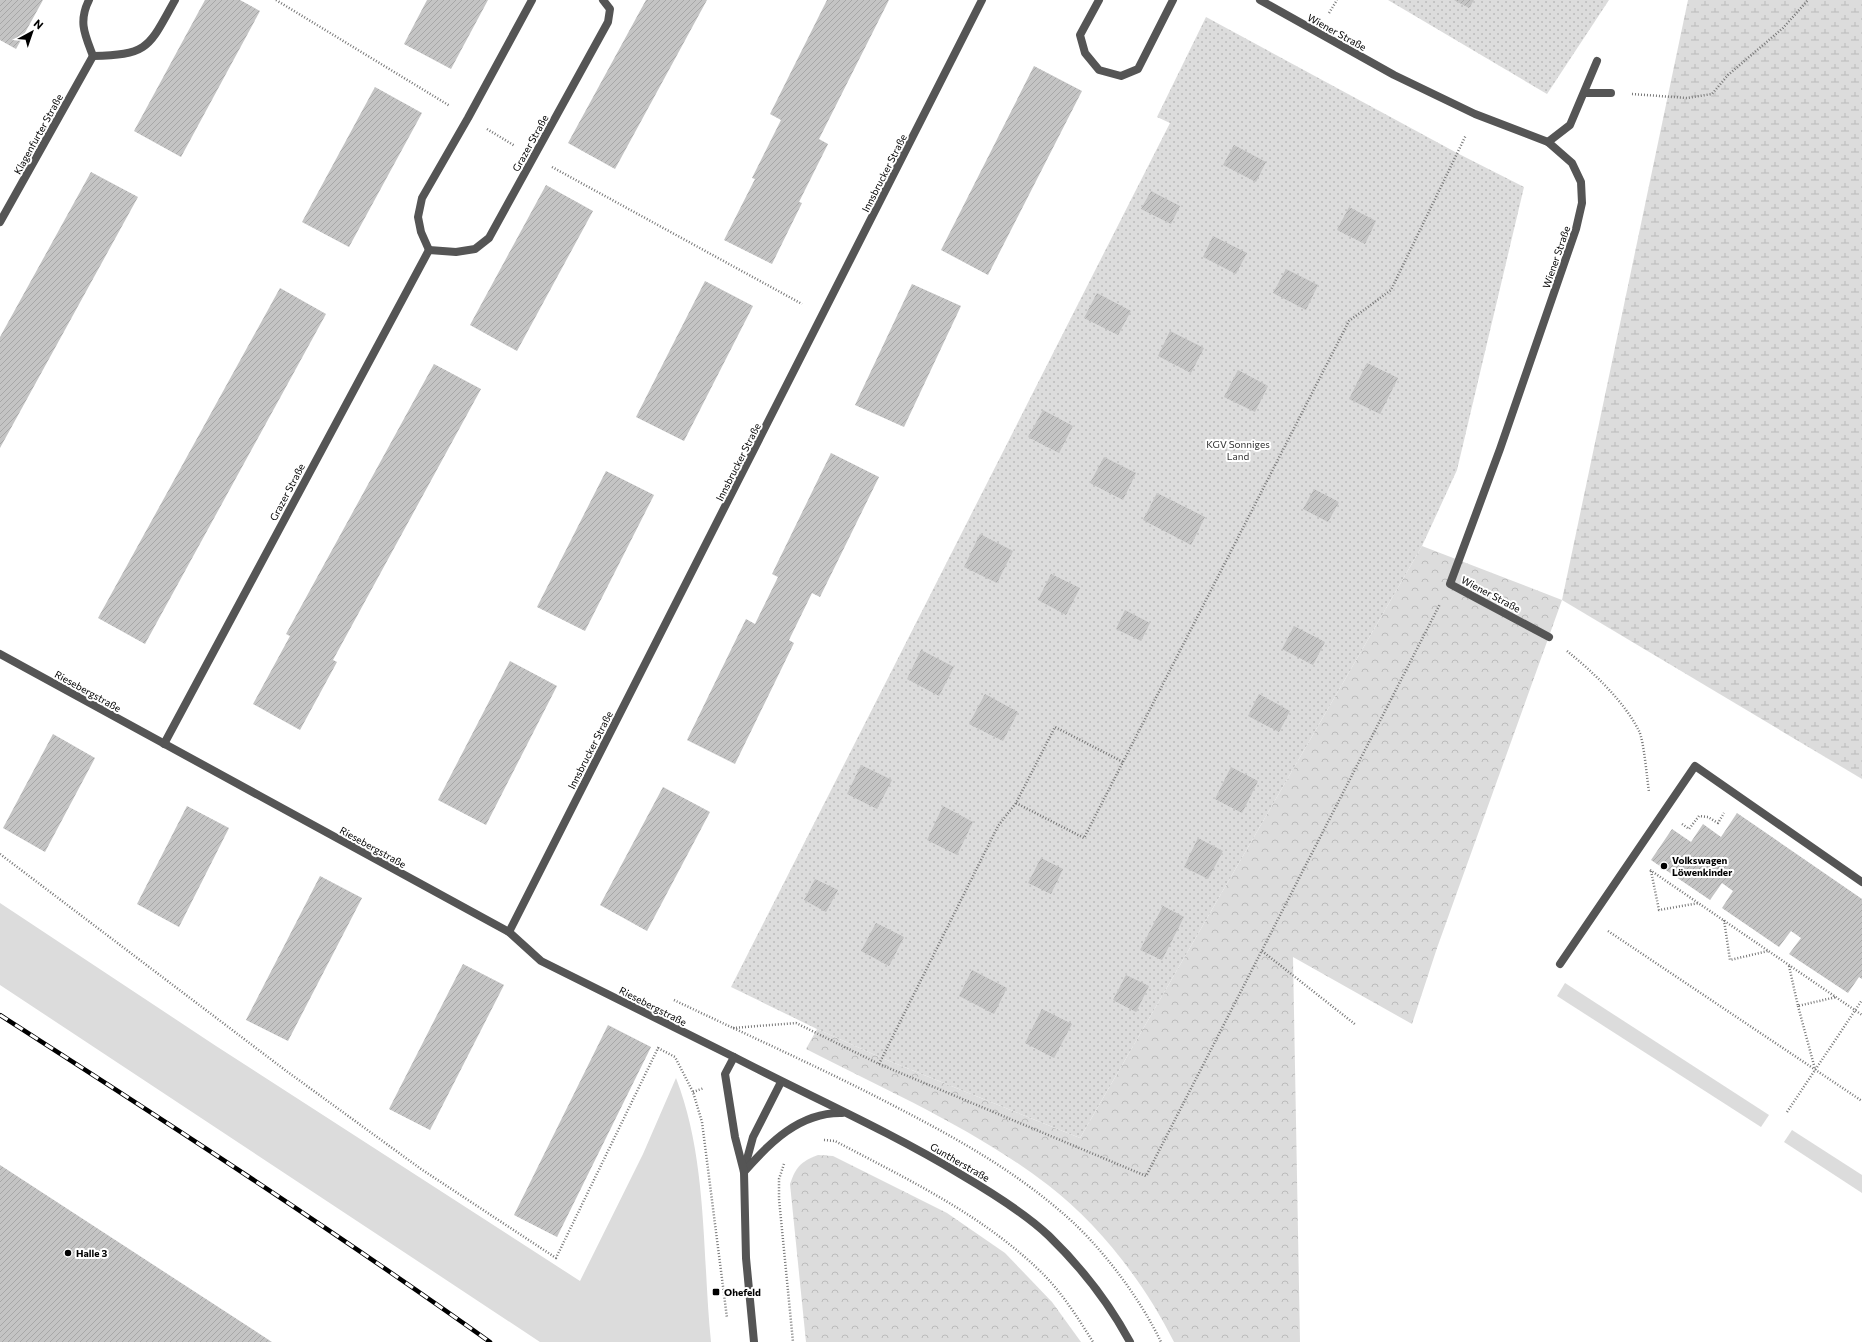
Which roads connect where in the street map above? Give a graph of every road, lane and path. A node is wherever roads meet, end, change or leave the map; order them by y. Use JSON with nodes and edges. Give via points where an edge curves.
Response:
{"nodes":[{"id":1,"x":88,"y":0,"type":"edge"},
{"id":2,"x":175,"y":0,"type":"edge"},
{"id":3,"x":532,"y":0,"type":"edge"},
{"id":4,"x":603,"y":0,"type":"edge"},
{"id":5,"x":982,"y":0,"type":"edge"},
{"id":6,"x":1098,"y":0,"type":"edge"},
{"id":7,"x":1173,"y":0,"type":"edge"},
{"id":8,"x":1260,"y":0,"type":"edge"},
{"id":9,"x":1808,"y":0,"type":"edge"},
{"id":10,"x":93,"y":56,"type":"junction"},
{"id":11,"x":1597,"y":61,"type":"dead end"},
{"id":12,"x":1585,"y":93,"type":"junction"},
{"id":13,"x":1611,"y":93,"type":"joint"},
{"id":14,"x":1475,"y":114,"type":"junction"},
{"id":15,"x":1548,"y":142,"type":"junction"},
{"id":16,"x":0,"y":222,"type":"edge"},
{"id":17,"x":429,"y":250,"type":"junction"},
{"id":18,"x":1450,"y":584,"type":"junction"},
{"id":19,"x":1549,"y":637,"type":"joint"},
{"id":20,"x":0,"y":654,"type":"edge"},
{"id":21,"x":164,"y":744,"type":"junction"},
{"id":22,"x":1123,"y":762,"type":"junction"},
{"id":23,"x":1736,"y":795,"type":"junction"},
{"id":24,"x":1016,"y":804,"type":"junction"},
{"id":25,"x":1664,"y":812,"type":"junction"},
{"id":26,"x":0,"y":854,"type":"edge"},
{"id":27,"x":1633,"y":857,"type":"junction"},
{"id":28,"x":1651,"y":870,"type":"junction"},
{"id":29,"x":1862,"y":882,"type":"edge"},
{"id":30,"x":1699,"y":903,"type":"junction"},
{"id":31,"x":1590,"y":920,"type":"junction"},
{"id":32,"x":1723,"y":920,"type":"junction"},
{"id":33,"x":509,"y":932,"type":"junction"},
{"id":34,"x":1768,"y":950,"type":"junction"},
{"id":35,"x":1262,"y":951,"type":"junction"},
{"id":36,"x":1560,"y":964,"type":"dead end"},
{"id":37,"x":1789,"y":966,"type":"junction"},
{"id":38,"x":1836,"y":997,"type":"junction"},
{"id":39,"x":1862,"y":1000,"type":"edge"},
{"id":40,"x":1798,"y":1006,"type":"junction"},
{"id":41,"x":1855,"y":1010,"type":"junction"},
{"id":42,"x":1862,"y":1015,"type":"edge"},
{"id":43,"x":669,"y":1026,"type":"junction"},
{"id":44,"x":1356,"y":1026,"type":"dead end"},
{"id":45,"x":732,"y":1028,"type":"dead end"},
{"id":46,"x":658,"y":1048,"type":"junction"},
{"id":47,"x":734,"y":1057,"type":"junction"},
{"id":48,"x":879,"y":1064,"type":"junction"},
{"id":49,"x":1815,"y":1070,"type":"junction"},
{"id":50,"x":781,"y":1082,"type":"junction"},
{"id":51,"x":1862,"y":1101,"type":"edge"},
{"id":52,"x":1787,"y":1112,"type":"dead end"},
{"id":53,"x":845,"y":1113,"type":"junction"},
{"id":54,"x":820,"y":1140,"type":"dead end"},
{"id":55,"x":788,"y":1159,"type":"dead end"},
{"id":56,"x":744,"y":1172,"type":"junction"},
{"id":57,"x":727,"y":1319,"type":"dead end"},
{"id":58,"x":754,"y":1342,"type":"edge"},
{"id":59,"x":793,"y":1342,"type":"edge"},
{"id":60,"x":1093,"y":1342,"type":"edge"},
{"id":61,"x":1130,"y":1342,"type":"edge"}],
"edges":[{"from":1,"to":10,"type":"street","via":[[82,18]]},
{"from":2,"to":10,"type":"street","via":[[153,39],[141,50],[118,55]]},
{"from":3,"to":17,"type":"street","via":[[422,198],[418,217]]},
{"from":4,"to":17,"type":"street","name":"Grazer Straße","via":[[610,9],[608,22],[489,238],[475,249],[456,252]]},
{"from":5,"to":33,"type":"street","name":"Innsbrucker Straße"},
{"from":6,"to":7,"type":"street","via":[[1080,35],[1085,54],[1099,70],[1121,76],[1138,69]]},
{"from":8,"to":14,"type":"street","name":"Wiener Straße","via":[[1394,75]]},
{"from":9,"to":13,"type":"path","via":[[1783,28],[1728,75],[1712,94],[1687,98]]},
{"from":10,"to":16,"type":"street","name":"Klagenfurter Straße"},
{"from":11,"to":12,"type":"street"},
{"from":12,"to":13,"type":"street"},
{"from":12,"to":15,"type":"street","via":[[1570,125]]},
{"from":14,"to":15,"type":"street","name":"Wiener Straße"},
{"from":14,"to":22,"type":"path","via":[[1391,290],[1350,322]]},
{"from":15,"to":18,"type":"street","name":"Wiener Straße","via":[[1572,163],[1581,182],[1582,203],[1576,229],[1500,449]]},
{"from":17,"to":21,"type":"street","name":"Grazer Straße"},
{"from":18,"to":19,"type":"street","name":"Wiener Straße"},
{"from":18,"to":35,"type":"path"},
{"from":19,"to":25,"type":"path","via":[[1584,665],[1615,696],[1640,732],[1651,800]]},
{"from":20,"to":21,"type":"street","name":"Riesebergstraße"},
{"from":21,"to":33,"type":"street","name":"Riesebergstraße"},
{"from":22,"to":24,"type":"path","via":[[1084,838]]},
{"from":22,"to":24,"type":"path","via":[[1055,727]]},
{"from":23,"to":25,"type":"path","via":[[1718,823],[1708,816],[1699,816],[1689,829]]},
{"from":23,"to":25,"type":"street","via":[[1695,766]]},
{"from":23,"to":29,"type":"street"},
{"from":24,"to":48,"type":"path","via":[[998,826]]},
{"from":25,"to":27,"type":"street"},
{"from":26,"to":46,"type":"path","via":[[284,1070],[421,1168],[556,1258]]},
{"from":27,"to":28,"type":"path"},
{"from":27,"to":31,"type":"street"},
{"from":28,"to":30,"type":"path"},
{"from":28,"to":30,"type":"path","via":[[1659,910]]},
{"from":30,"to":32,"type":"path"},
{"from":31,"to":36,"type":"street"},
{"from":31,"to":49,"type":"path"},
{"from":32,"to":34,"type":"path"},
{"from":32,"to":34,"type":"path","via":[[1730,960]]},
{"from":33,"to":43,"type":"street","name":"Riesebergstraße","via":[[541,961]]},
{"from":34,"to":37,"type":"path"},
{"from":35,"to":44,"type":"path"},
{"from":35,"to":48,"type":"path","via":[[1146,1176]]},
{"from":37,"to":38,"type":"path"},
{"from":37,"to":40,"type":"path"},
{"from":38,"to":40,"type":"path"},
{"from":38,"to":41,"type":"path"},
{"from":39,"to":41,"type":"path"},
{"from":40,"to":49,"type":"path"},
{"from":41,"to":42,"type":"path"},
{"from":41,"to":49,"type":"path"},
{"from":43,"to":46,"type":"path"},
{"from":43,"to":47,"type":"street","name":"Riesebergstraße"},
{"from":45,"to":48,"type":"path","via":[[796,1023]]},
{"from":46,"to":57,"type":"path","via":[[675,1057],[693,1092],[702,1122]]},
{"from":47,"to":50,"type":"street","name":"Guntherstraße"},
{"from":47,"to":56,"type":"street","via":[[725,1074],[735,1138]]},
{"from":49,"to":51,"type":"path"},
{"from":49,"to":52,"type":"path"},
{"from":50,"to":53,"type":"street","name":"Guntherstraße"},
{"from":50,"to":56,"type":"street","via":[[753,1137]]},
{"from":53,"to":56,"type":"street","via":[[821,1115],[799,1123],[774,1140]]},
{"from":53,"to":61,"type":"street","name":"Guntherstraße","via":[[928,1155],[994,1194],[1048,1236],[1085,1275]]},
{"from":54,"to":60,"type":"path","via":[[835,1141],[902,1176],[997,1234],[1041,1272],[1077,1317]]},
{"from":55,"to":59,"type":"path","via":[[779,1179],[779,1192]]},
{"from":56,"to":58,"type":"street","via":[[746,1250]]}]}
